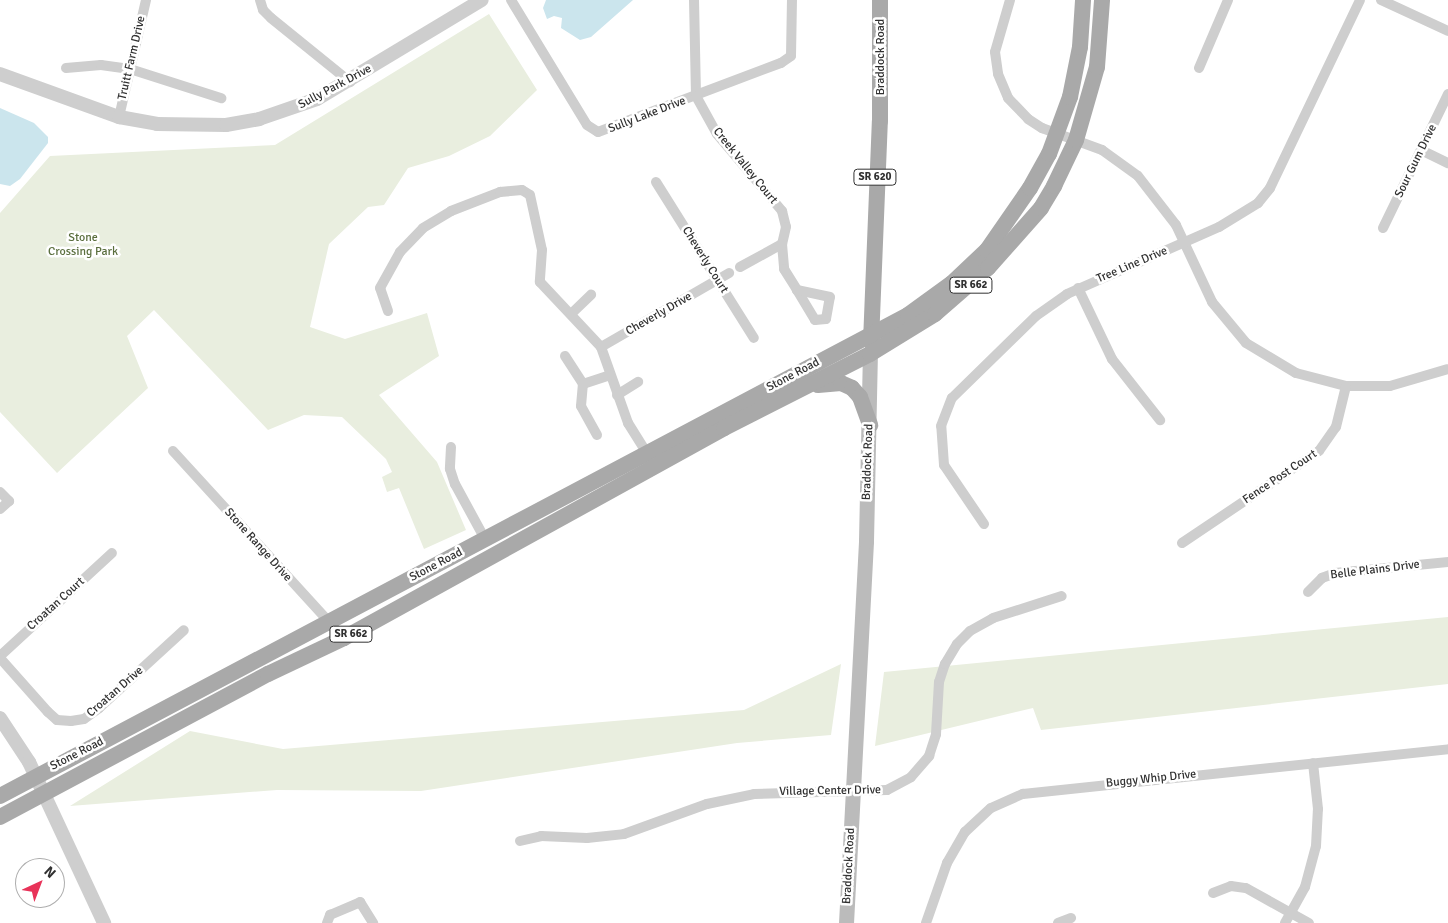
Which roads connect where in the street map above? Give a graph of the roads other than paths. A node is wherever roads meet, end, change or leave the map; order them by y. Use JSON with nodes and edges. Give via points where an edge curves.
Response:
{"nodes":[{"id":1,"x":146,"y":0,"type":"edge"},
{"id":2,"x":260,"y":0,"type":"edge"},
{"id":3,"x":482,"y":0,"type":"edge"},
{"id":4,"x":511,"y":0,"type":"edge"},
{"id":5,"x":694,"y":0,"type":"edge"},
{"id":6,"x":792,"y":0,"type":"edge"},
{"id":7,"x":880,"y":0,"type":"edge"},
{"id":8,"x":1010,"y":0,"type":"edge"},
{"id":9,"x":1083,"y":0,"type":"edge"},
{"id":10,"x":1102,"y":0,"type":"edge"},
{"id":11,"x":1228,"y":0,"type":"edge"},
{"id":12,"x":1360,"y":0,"type":"edge"},
{"id":13,"x":1381,"y":0,"type":"edge"},
{"id":14,"x":1448,"y":31,"type":"edge"},
{"id":15,"x":66,"y":68,"type":"dead end"},
{"id":16,"x":1199,"y":68,"type":"dead end"},
{"id":17,"x":130,"y":69,"type":"junction"},
{"id":18,"x":0,"y":74,"type":"edge"},
{"id":19,"x":350,"y":82,"type":"junction"},
{"id":20,"x":1448,"y":94,"type":"edge"},
{"id":21,"x":696,"y":96,"type":"junction"},
{"id":22,"x":221,"y":98,"type":"dead end"},
{"id":23,"x":119,"y":117,"type":"junction"},
{"id":24,"x":1057,"y":133,"type":"junction"},
{"id":25,"x":1076,"y":140,"type":"junction"},
{"id":26,"x":1421,"y":150,"type":"junction"},
{"id":27,"x":1448,"y":163,"type":"edge"},
{"id":28,"x":656,"y":182,"type":"dead end"},
{"id":29,"x":1383,"y":228,"type":"dead end"},
{"id":30,"x":1183,"y":243,"type":"junction"},
{"id":31,"x":782,"y":244,"type":"junction"},
{"id":32,"x":740,"y":267,"type":"dead end"},
{"id":33,"x":729,"y":273,"type":"dead end"},
{"id":34,"x":718,"y":280,"type":"junction"},
{"id":35,"x":1078,"y":288,"type":"junction"},
{"id":36,"x":796,"y":290,"type":"dead end"},
{"id":37,"x":591,"y":295,"type":"dead end"},
{"id":38,"x":388,"y":311,"type":"dead end"},
{"id":39,"x":571,"y":314,"type":"junction"},
{"id":40,"x":871,"y":334,"type":"junction"},
{"id":41,"x":754,"y":338,"type":"dead end"},
{"id":42,"x":601,"y":348,"type":"junction"},
{"id":43,"x":870,"y":354,"type":"junction"},
{"id":44,"x":565,"y":356,"type":"dead end"},
{"id":45,"x":1448,"y":369,"type":"edge"},
{"id":46,"x":610,"y":375,"type":"junction"},
{"id":47,"x":638,"y":382,"type":"dead end"},
{"id":48,"x":583,"y":384,"type":"junction"},
{"id":49,"x":808,"y":386,"type":"junction"},
{"id":50,"x":1346,"y":386,"type":"junction"},
{"id":51,"x":616,"y":396,"type":"junction"},
{"id":52,"x":1160,"y":420,"type":"dead end"},
{"id":53,"x":870,"y":425,"type":"junction"},
{"id":54,"x":597,"y":435,"type":"dead end"},
{"id":55,"x":451,"y":447,"type":"dead end"},
{"id":56,"x":173,"y":451,"type":"dead end"},
{"id":57,"x":651,"y":460,"type":"junction"},
{"id":58,"x":0,"y":492,"type":"edge"},
{"id":59,"x":0,"y":510,"type":"edge"},
{"id":60,"x":984,"y":524,"type":"dead end"},
{"id":61,"x":485,"y":539,"type":"junction"},
{"id":62,"x":1182,"y":543,"type":"dead end"},
{"id":63,"x":112,"y":553,"type":"dead end"},
{"id":64,"x":1448,"y":562,"type":"edge"},
{"id":65,"x":1308,"y":592,"type":"dead end"},
{"id":66,"x":1062,"y":596,"type":"dead end"},
{"id":67,"x":330,"y":623,"type":"junction"},
{"id":68,"x":184,"y":630,"type":"dead end"},
{"id":69,"x":344,"y":638,"type":"junction"},
{"id":70,"x":0,"y":657,"type":"edge"},
{"id":71,"x":0,"y":718,"type":"edge"},
{"id":72,"x":1448,"y":749,"type":"edge"},
{"id":73,"x":1313,"y":763,"type":"junction"},
{"id":74,"x":35,"y":775,"type":"junction"},
{"id":75,"x":853,"y":793,"type":"junction"},
{"id":76,"x":0,"y":796,"type":"edge"},
{"id":77,"x":44,"y":796,"type":"junction"},
{"id":78,"x":0,"y":817,"type":"edge"},
{"id":79,"x":520,"y":841,"type":"dead end"},
{"id":80,"x":1213,"y":893,"type":"dead end"},
{"id":81,"x":1291,"y":913,"type":"junction"},
{"id":82,"x":1071,"y":918,"type":"dead end"},
{"id":83,"x":104,"y":923,"type":"edge"},
{"id":84,"x":327,"y":923,"type":"edge"},
{"id":85,"x":373,"y":923,"type":"edge"},
{"id":86,"x":846,"y":923,"type":"edge"},
{"id":87,"x":926,"y":923,"type":"edge"},
{"id":88,"x":1058,"y":923,"type":"edge"},
{"id":89,"x":1285,"y":923,"type":"edge"},
{"id":90,"x":1309,"y":923,"type":"edge"}],
"edges":[{"from":1,"to":17,"type":"street","name":"Truitt Farm Drive"},
{"from":2,"to":19,"type":"street","via":[[267,14]]},
{"from":3,"to":19,"type":"street","name":"Sully Park Drive"},
{"from":4,"to":21,"type":"street","name":"Sully Lake Drive","via":[[587,125],[594,130],[604,132]]},
{"from":5,"to":21,"type":"street","name":"Creek Valley Court"},
{"from":6,"to":21,"type":"street","name":"Sully Lake Drive","via":[[791,56]]},
{"from":7,"to":40,"type":"main road","name":"Braddock Road","number":"SR 620","via":[[880,120]]},
{"from":8,"to":24,"type":"street","via":[[996,52],[1001,84],[1014,107],[1028,119]]},
{"from":9,"to":24,"type":"main road","number":"SR 662","via":[[1080,47],[1070,97]]},
{"from":10,"to":25,"type":"main road","number":"SR 662","via":[[1097,67]]},
{"from":11,"to":16,"type":"street"},
{"from":12,"to":30,"type":"street","name":"Tree Line Drive","via":[[1264,196],[1241,216]]},
{"from":13,"to":14,"type":"street"},
{"from":15,"to":17,"type":"street","via":[[101,66]]},
{"from":17,"to":22,"type":"street"},
{"from":17,"to":23,"type":"street","name":"Truitt Farm Drive"},
{"from":18,"to":23,"type":"street","name":"Sully Park Drive"},
{"from":19,"to":23,"type":"street","name":"Sully Park Drive","via":[[292,110],[226,125],[183,126]]},
{"from":20,"to":26,"type":"street","name":"Sour Gum Drive"},
{"from":21,"to":31,"type":"street","name":"Creek Valley Court","via":[[717,134],[782,211],[786,227]]},
{"from":24,"to":25,"type":"street"},
{"from":24,"to":40,"type":"main road","number":"SR 662","via":[[1030,188],[987,250],[952,283],[908,315]]},
{"from":25,"to":30,"type":"street","via":[[1102,150],[1138,176],[1167,210]]},
{"from":25,"to":43,"type":"main road","number":"SR 662","via":[[1041,208],[988,268],[936,314]]},
{"from":26,"to":27,"type":"street"},
{"from":26,"to":29,"type":"street","name":"Sour Gum Drive"},
{"from":28,"to":34,"type":"street","name":"Cheverly Court"},
{"from":30,"to":35,"type":"street","name":"Tree Line Drive"},
{"from":30,"to":50,"type":"street","via":[[1212,302],[1246,343],[1296,373]]},
{"from":31,"to":32,"type":"street"},
{"from":31,"to":36,"type":"street","name":"Creek Valley Court","via":[[784,268]]},
{"from":33,"to":34,"type":"street","name":"Cheverly Drive"},
{"from":34,"to":41,"type":"street","name":"Cheverly Court"},
{"from":34,"to":42,"type":"street","name":"Cheverly Drive"},
{"from":35,"to":52,"type":"street","via":[[1112,359]]},
{"from":35,"to":60,"type":"street","name":"Tree Line Drive","via":[[1036,316],[957,391],[944,414],[940,444],[944,465]]},
{"from":37,"to":39,"type":"street"},
{"from":38,"to":39,"type":"street","via":[[380,288],[400,252],[423,228],[451,211],[510,190],[522,190],[530,195],[542,250],[540,282]]},
{"from":39,"to":42,"type":"street"},
{"from":40,"to":43,"type":"main road","name":"Braddock Road","number":"SR 620"},
{"from":40,"to":57,"type":"main road","name":"Stone Road","number":"SR 662"},
{"from":42,"to":46,"type":"street"},
{"from":43,"to":49,"type":"main road","name":"Stone Road","number":"SR 662"},
{"from":43,"to":53,"type":"main road","name":"Braddock Road","number":"SR 620"},
{"from":44,"to":48,"type":"street"},
{"from":45,"to":50,"type":"street","via":[[1390,386]]},
{"from":46,"to":48,"type":"street"},
{"from":46,"to":51,"type":"street"},
{"from":47,"to":51,"type":"street"},
{"from":48,"to":54,"type":"street","via":[[581,406]]},
{"from":49,"to":53,"type":"main road","via":[[834,383],[852,388],[860,397]]},
{"from":49,"to":57,"type":"main road","name":"Stone Road","number":"SR 662"},
{"from":50,"to":62,"type":"street","name":"Fence Post Court","via":[[1336,427],[1319,451]]},
{"from":51,"to":57,"type":"street"},
{"from":53,"to":75,"type":"main road","name":"Braddock Road","number":"SR 620"},
{"from":55,"to":61,"type":"street","via":[[450,469],[455,484]]},
{"from":56,"to":67,"type":"street","name":"Stone Range Drive"},
{"from":57,"to":61,"type":"main road","name":"Stone Road","number":"SR 662"},
{"from":57,"to":69,"type":"main road","name":"Stone Road","number":"SR 662"},
{"from":58,"to":59,"type":"street","via":[[9,501]]},
{"from":61,"to":67,"type":"main road","name":"Stone Road","number":"SR 662"},
{"from":63,"to":70,"type":"street","name":"Croatan Court"},
{"from":64,"to":65,"type":"street","name":"Belle Plains Drive","via":[[1335,573],[1322,578]]},
{"from":66,"to":75,"type":"street","name":"Village Center Drive","via":[[993,618],[964,636],[950,654],[941,674],[936,734],[921,768],[902,783],[886,790]]},
{"from":67,"to":69,"type":"street","name":"Stone Range Drive"},
{"from":67,"to":74,"type":"main road","name":"Stone Road","number":"SR 662"},
{"from":68,"to":70,"type":"street","name":"Croatan Drive","via":[[84,719],[57,720]]},
{"from":69,"to":77,"type":"main road","name":"Stone Road","number":"SR 662","via":[[252,683]]},
{"from":71,"to":74,"type":"street"},
{"from":72,"to":73,"type":"street","name":"Buggy Whip Drive"},
{"from":73,"to":81,"type":"street","via":[[1318,809],[1316,846],[1305,887]]},
{"from":73,"to":87,"type":"street","name":"Buggy Whip Drive","via":[[1041,790],[1006,800],[977,819],[956,845]]},
{"from":74,"to":76,"type":"main road","name":"Stone Road","number":"SR 662"},
{"from":74,"to":77,"type":"street"},
{"from":75,"to":79,"type":"street","name":"Village Center Drive","via":[[785,791],[754,794],[707,804],[624,834],[587,838],[541,836]]},
{"from":75,"to":86,"type":"main road","name":"Braddock Road","number":"SR 620"},
{"from":77,"to":78,"type":"main road","name":"Stone Road","number":"SR 662"},
{"from":77,"to":83,"type":"street"},
{"from":80,"to":81,"type":"street","via":[[1231,886],[1246,888]]},
{"from":81,"to":89,"type":"street"},
{"from":81,"to":90,"type":"street"},
{"from":82,"to":88,"type":"street"},
{"from":84,"to":85,"type":"street","via":[[330,915],[360,902]]}]}
